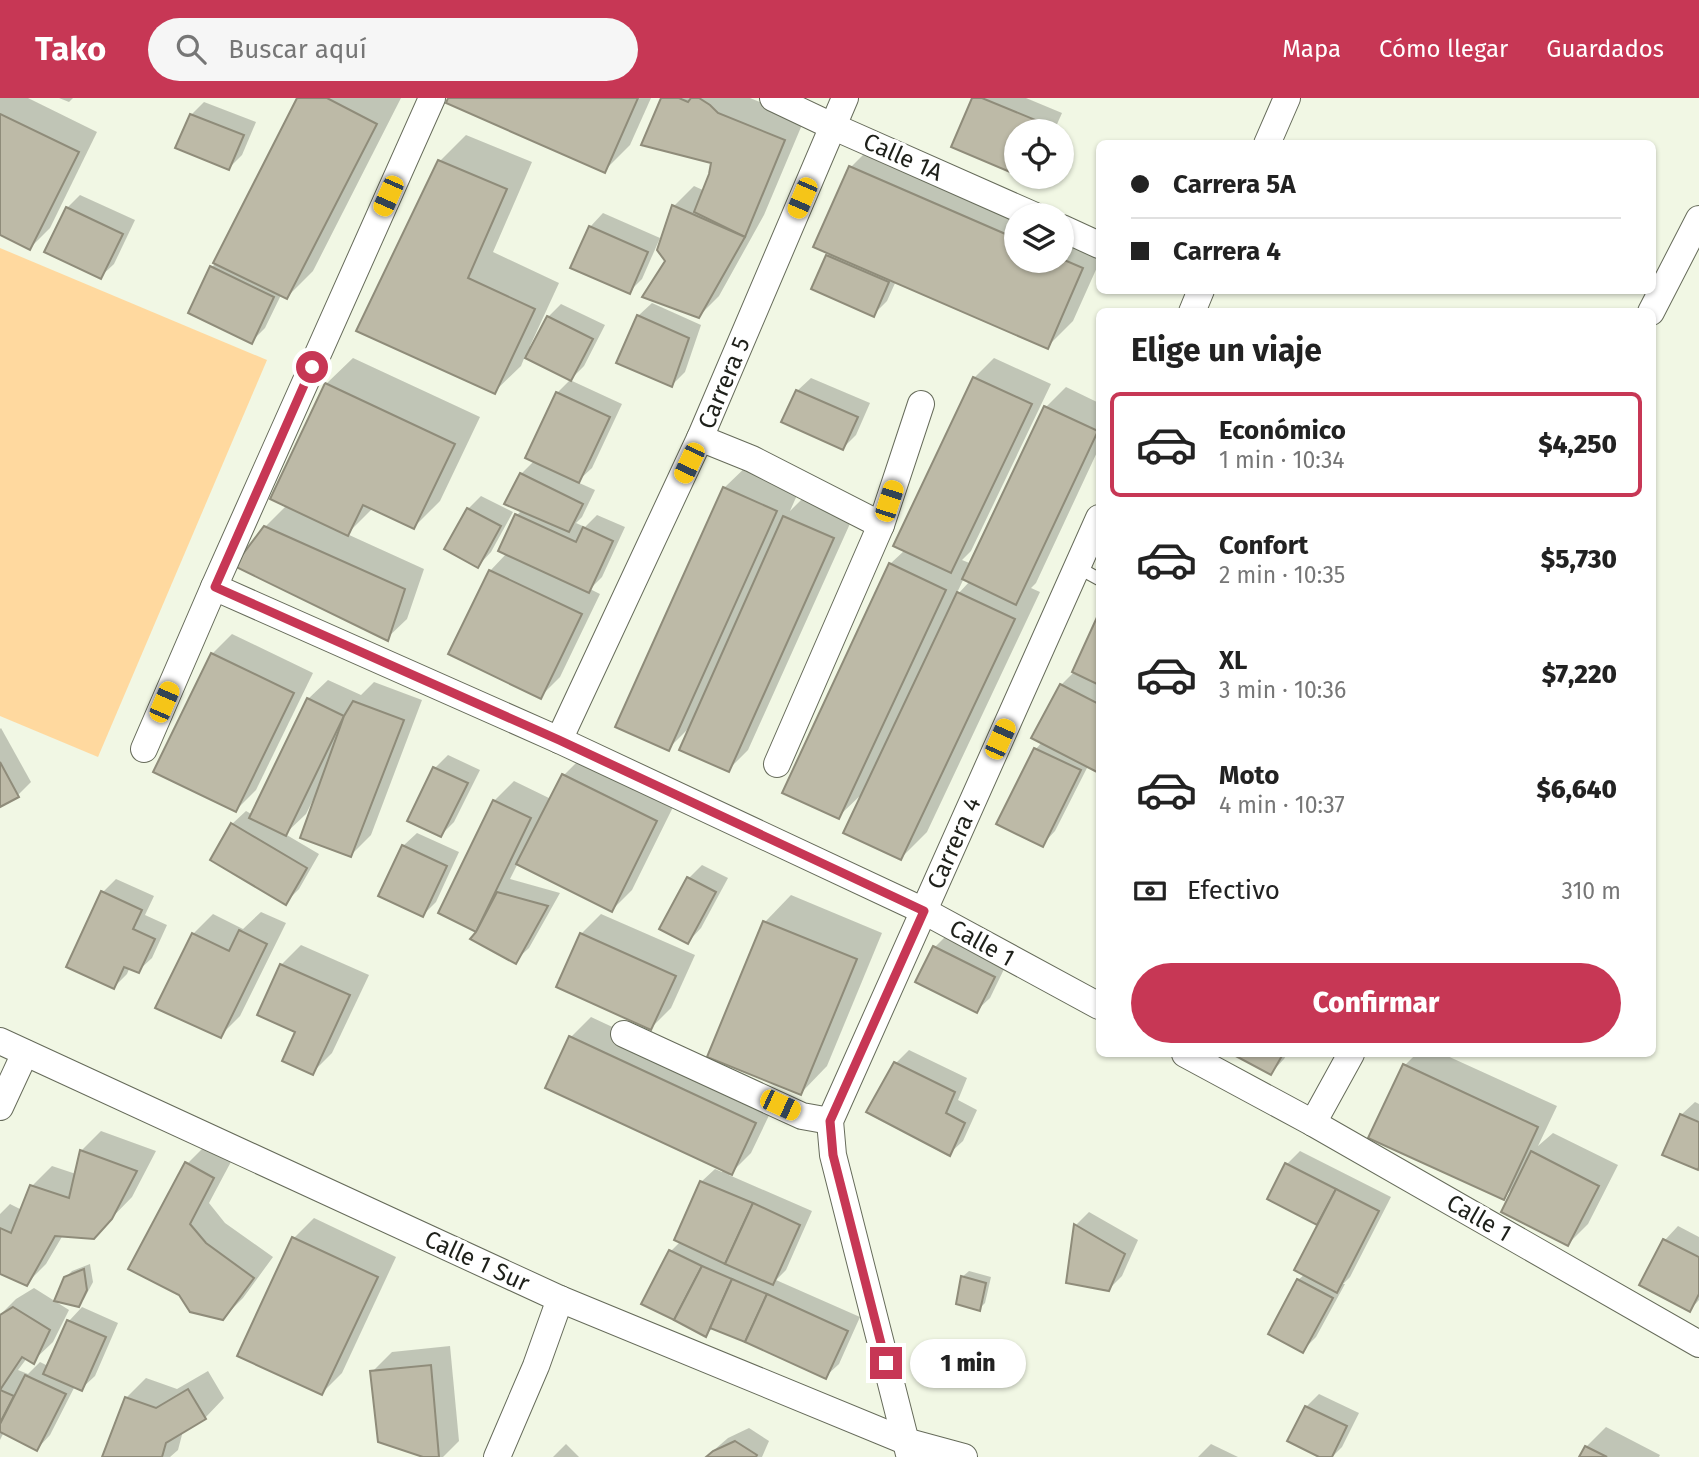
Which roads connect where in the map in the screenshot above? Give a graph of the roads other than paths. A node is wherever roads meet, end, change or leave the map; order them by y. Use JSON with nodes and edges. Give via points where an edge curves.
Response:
{"nodes":[{"id":1,"x":432,"y":98,"type":"edge"},
{"id":2,"x":773,"y":98,"type":"edge"},
{"id":3,"x":845,"y":98,"type":"edge"},
{"id":4,"x":1287,"y":98,"type":"edge"},
{"id":5,"x":832,"y":126,"type":"junction"},
{"id":6,"x":1269,"y":140,"type":"edge"},
{"id":7,"x":1006,"y":203,"type":"edge"},
{"id":8,"x":1699,"y":219,"type":"edge"},
{"id":9,"x":1074,"y":234,"type":"edge"},
{"id":10,"x":1096,"y":244,"type":"edge"},
{"id":11,"x":1653,"y":308,"type":"edge"},
{"id":12,"x":922,"y":404,"type":"dead end"},
{"id":13,"x":700,"y":438,"type":"junction"},
{"id":14,"x":881,"y":525,"type":"junction"},
{"id":15,"x":1096,"y":533,"type":"edge"},
{"id":16,"x":1088,"y":573,"type":"edge"},
{"id":17,"x":215,"y":587,"type":"junction"},
{"id":18,"x":559,"y":740,"type":"junction"},
{"id":19,"x":144,"y":749,"type":"dead end"},
{"id":20,"x":777,"y":764,"type":"dead end"},
{"id":21,"x":924,"y":911,"type":"junction"},
{"id":22,"x":1096,"y":1004,"type":"edge"},
{"id":23,"x":624,"y":1034,"type":"dead end"},
{"id":24,"x":0,"y":1041,"type":"edge"},
{"id":25,"x":25,"y":1053,"type":"junction"},
{"id":26,"x":1191,"y":1057,"type":"edge"},
{"id":27,"x":1349,"y":1057,"type":"edge"},
{"id":28,"x":0,"y":1107,"type":"edge"},
{"id":29,"x":830,"y":1121,"type":"junction"},
{"id":30,"x":1313,"y":1123,"type":"junction"},
{"id":31,"x":560,"y":1299,"type":"junction"},
{"id":32,"x":1699,"y":1344,"type":"edge"},
{"id":33,"x":907,"y":1449,"type":"edge"},
{"id":34,"x":497,"y":1457,"type":"edge"},
{"id":35,"x":964,"y":1457,"type":"edge"}],
"edges":[{"from":1,"to":17,"type":"street"},
{"from":2,"to":5,"type":"street","name":"Calle 1A"},
{"from":3,"to":5,"type":"street","name":"Carrera 5"},
{"from":4,"to":6,"type":"street"},
{"from":5,"to":7,"type":"street","name":"Calle 1A"},
{"from":5,"to":13,"type":"street","name":"Carrera 5"},
{"from":8,"to":11,"type":"street"},
{"from":9,"to":10,"type":"street"},
{"from":12,"to":14,"type":"street"},
{"from":13,"to":14,"type":"street","via":[[752,459]]},
{"from":13,"to":18,"type":"street","name":"Carrera 5"},
{"from":14,"to":20,"type":"street"},
{"from":15,"to":16,"type":"street","name":"Carrera 4"},
{"from":16,"to":21,"type":"street","name":"Carrera 4"},
{"from":17,"to":18,"type":"street","name":"Calle 1"},
{"from":17,"to":19,"type":"street"},
{"from":18,"to":21,"type":"street","name":"Calle 1"},
{"from":21,"to":22,"type":"street","name":"Calle 1"},
{"from":21,"to":29,"type":"street","name":"Carrera 4"},
{"from":23,"to":29,"type":"street","via":[[802,1116]]},
{"from":24,"to":25,"type":"street","name":"Calle 1 Sur"},
{"from":25,"to":28,"type":"street"},
{"from":25,"to":31,"type":"street","name":"Calle 1 Sur"},
{"from":26,"to":30,"type":"street","name":"Calle 1"},
{"from":27,"to":30,"type":"street"},
{"from":29,"to":33,"type":"street","name":"Carrera 4","via":[[833,1155]]},
{"from":30,"to":32,"type":"street","name":"Calle 1"},
{"from":31,"to":33,"type":"street","name":"Calle 1 Sur"},
{"from":31,"to":34,"type":"street"},
{"from":33,"to":35,"type":"street","name":"Calle 1 Sur"}]}
